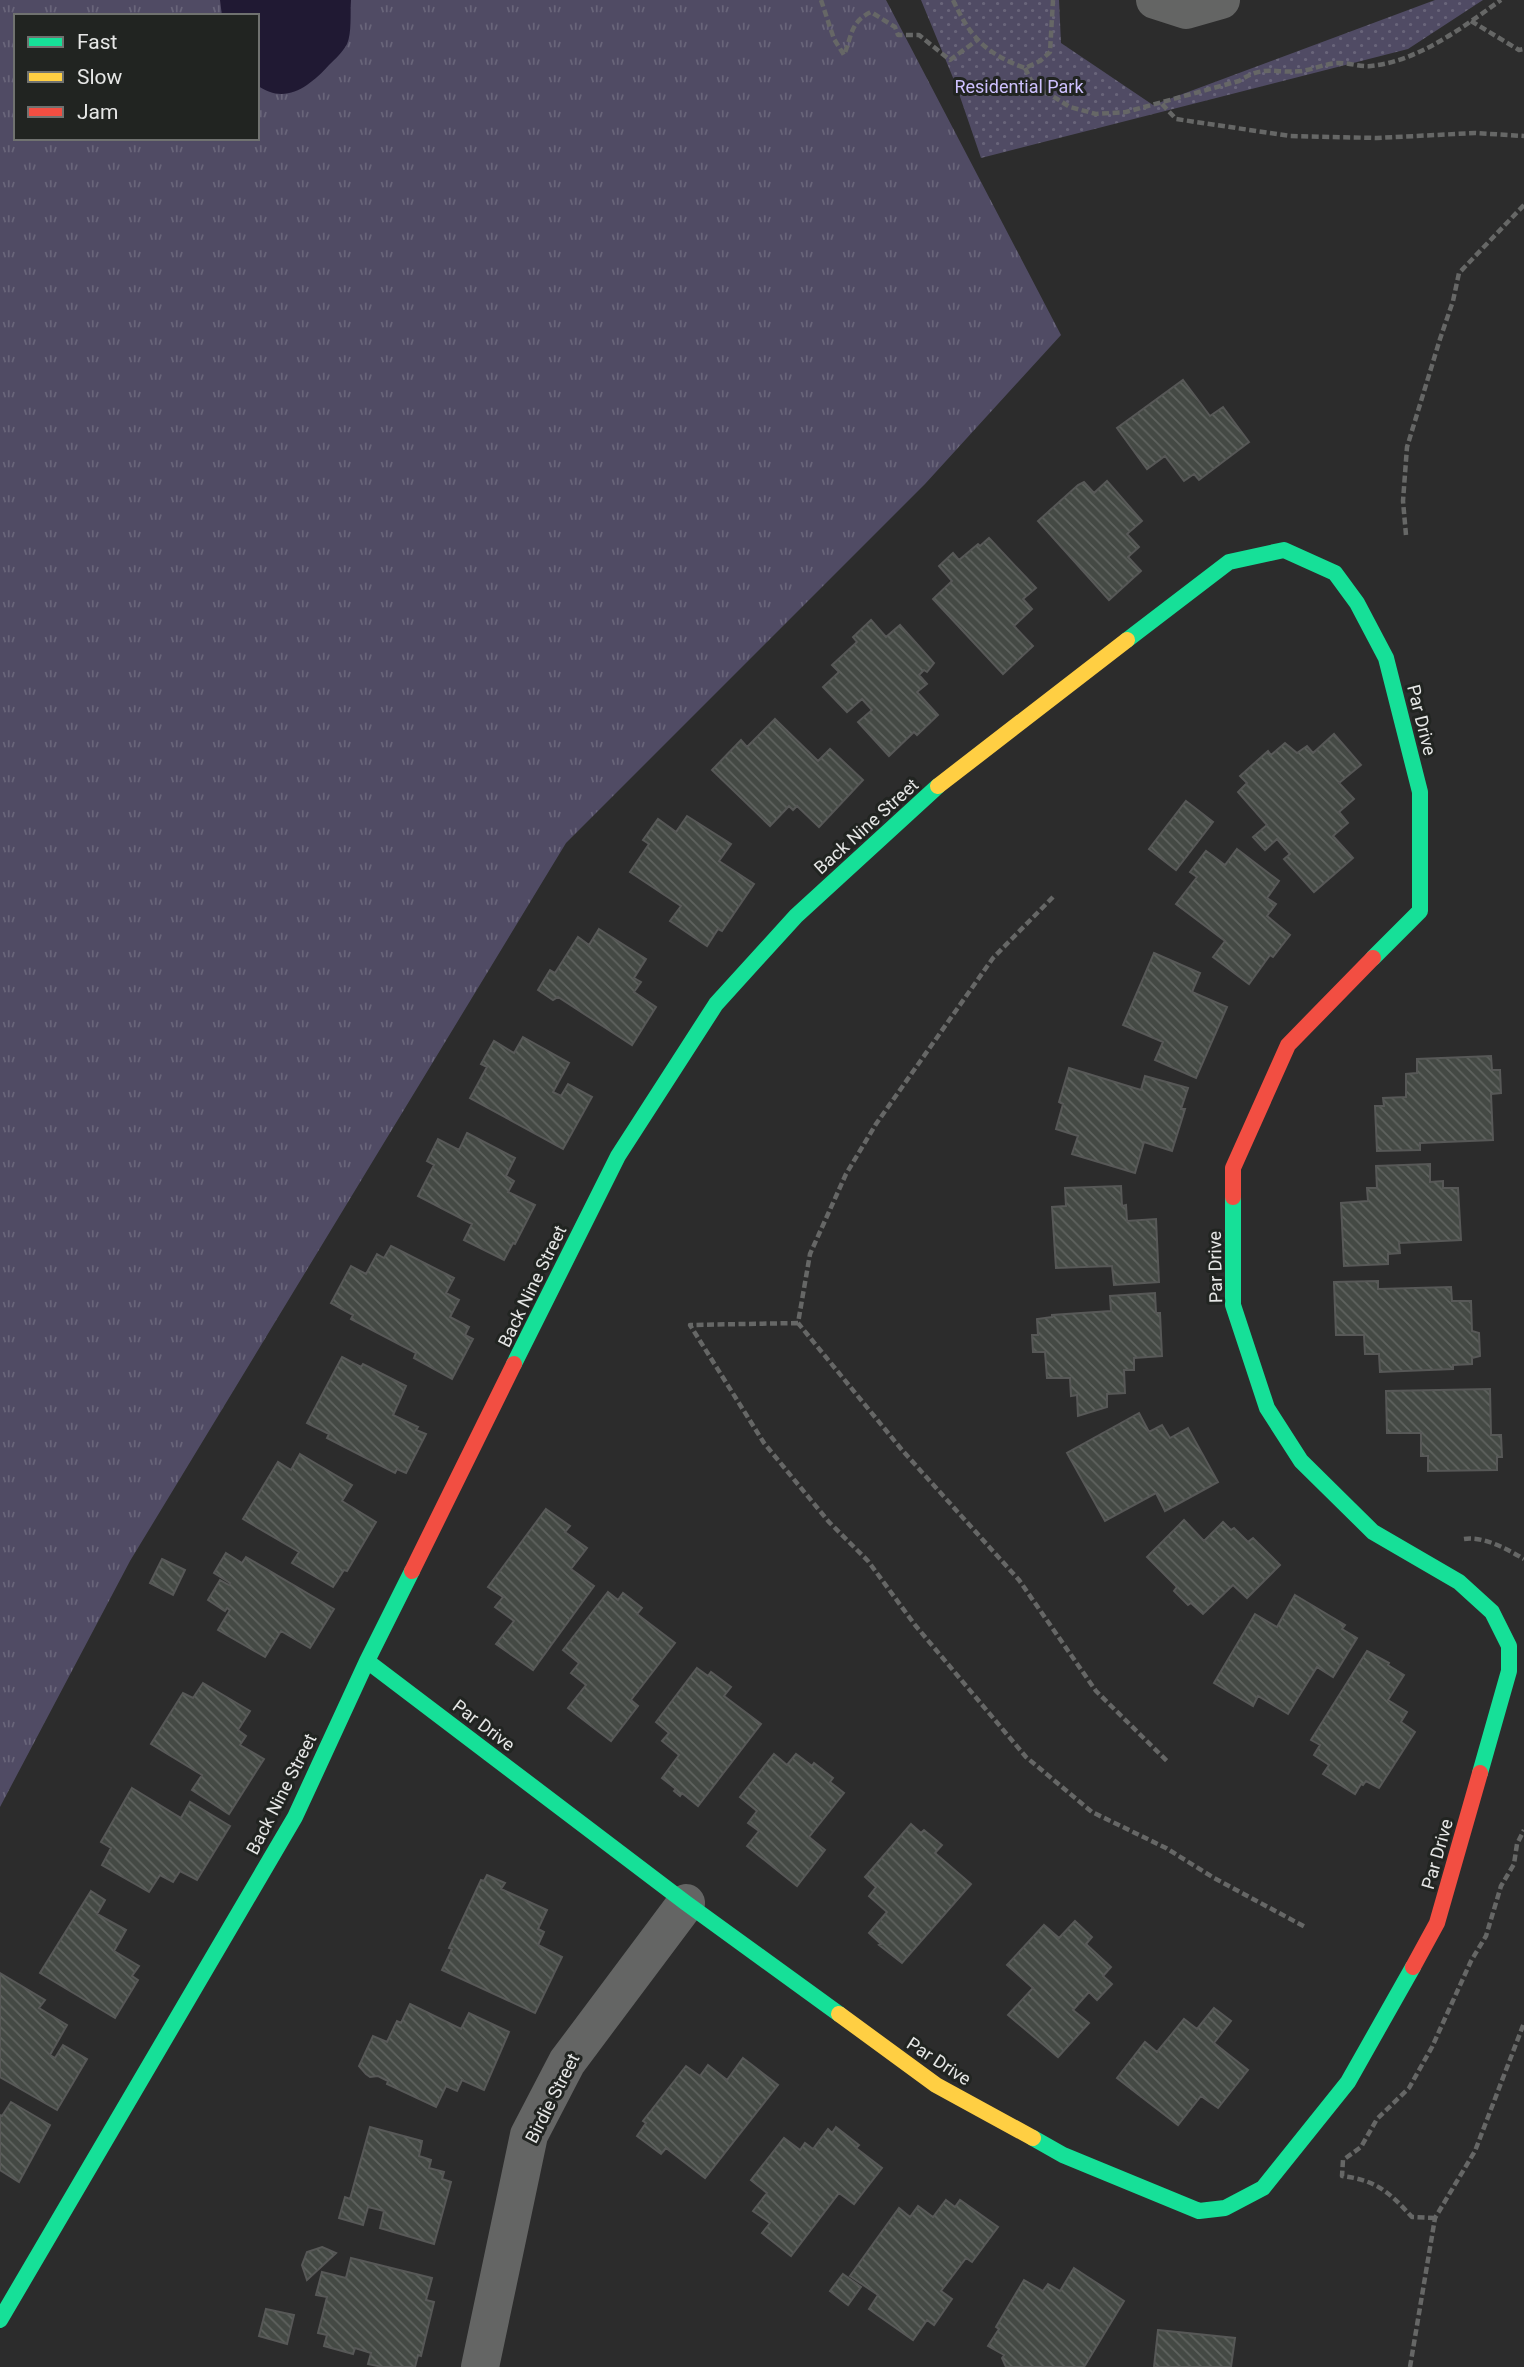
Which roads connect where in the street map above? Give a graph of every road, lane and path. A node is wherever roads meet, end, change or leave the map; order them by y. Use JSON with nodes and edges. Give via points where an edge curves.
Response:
{"nodes":[{"id":1,"x":821,"y":0,"type":"edge"},
{"id":2,"x":953,"y":0,"type":"edge"},
{"id":3,"x":1053,"y":0,"type":"edge"},
{"id":4,"x":1155,"y":0,"type":"edge"},
{"id":5,"x":1501,"y":0,"type":"edge"},
{"id":6,"x":1214,"y":2,"type":"edge"},
{"id":7,"x":1471,"y":21,"type":"junction"},
{"id":8,"x":976,"y":41,"type":"junction"},
{"id":9,"x":1524,"y":49,"type":"edge"},
{"id":10,"x":1025,"y":68,"type":"junction"},
{"id":11,"x":1163,"y":104,"type":"junction"},
{"id":12,"x":1524,"y":136,"type":"edge"},
{"id":13,"x":1524,"y":205,"type":"edge"},
{"id":14,"x":1406,"y":535,"type":"dead end"},
{"id":15,"x":1357,"y":603,"type":"joint"},
{"id":16,"x":1054,"y":897,"type":"dead end"},
{"id":17,"x":798,"y":1323,"type":"junction"},
{"id":18,"x":367,"y":1661,"type":"junction"},
{"id":19,"x":1167,"y":1761,"type":"dead end"},
{"id":20,"x":1524,"y":1830,"type":"edge"},
{"id":21,"x":686,"y":1903,"type":"junction"},
{"id":22,"x":1307,"y":1928,"type":"dead end"},
{"id":23,"x":1524,"y":2023,"type":"edge"},
{"id":24,"x":1435,"y":2218,"type":"junction"},
{"id":25,"x":0,"y":2320,"type":"edge"},
{"id":26,"x":480,"y":2367,"type":"edge"},
{"id":27,"x":1409,"y":2367,"type":"edge"}],
"edges":[{"from":1,"to":8,"type":"path","via":[[844,55],[850,29],[872,12],[895,27],[898,35],[919,35],[950,60]]},
{"from":2,"to":8,"type":"path"},
{"from":3,"to":10,"type":"path","via":[[1049,52]]},
{"from":4,"to":6,"type":"street","via":[[1186,10]]},
{"from":5,"to":7,"type":"path"},
{"from":7,"to":9,"type":"path"},
{"from":7,"to":11,"type":"path","via":[[1402,59],[1370,66],[1337,63],[1300,71],[1253,72],[1239,81]]},
{"from":8,"to":10,"type":"path"},
{"from":10,"to":11,"type":"path","via":[[1033,84],[1070,107],[1096,114]]},
{"from":11,"to":12,"type":"path","via":[[1176,119],[1290,136]]},
{"from":13,"to":14,"type":"path","via":[[1459,273],[1407,447]]},
{"from":15,"to":18,"type":"street","name":"Back Nine Street","via":[[1335,573],[1284,550],[1229,562],[953,772],[796,916],[716,1004],[618,1156]]},
{"from":15,"to":21,"type":"street","name":"Par Drive","via":[[1386,658],[1420,792],[1420,911],[1288,1045],[1233,1168],[1233,1305],[1267,1408],[1301,1461],[1373,1532],[1458,1582],[1492,1612],[1509,1646],[1509,1671],[1437,1923],[1348,2082],[1263,2188],[1225,2208],[1199,2211],[1063,2155],[936,2085]]},
{"from":16,"to":17,"type":"path","via":[[993,958],[858,1154],[810,1254]]},
{"from":17,"to":19,"type":"path","via":[[902,1450],[1019,1580],[1096,1690]]},
{"from":17,"to":22,"type":"path","via":[[690,1325],[764,1443],[868,1561],[915,1625],[1026,1757],[1092,1812]]},
{"from":18,"to":21,"type":"street","name":"Par Drive"},
{"from":18,"to":25,"type":"street","name":"Back Nine Street","via":[[295,1817]]},
{"from":20,"to":24,"type":"path","via":[[1486,1936],[1432,2047],[1409,2088],[1377,2119],[1361,2147],[1343,2160],[1342,2176],[1372,2182],[1412,2217]]},
{"from":21,"to":26,"type":"street","name":"Birdie Street","via":[[566,2062],[529,2135]]},
{"from":23,"to":24,"type":"path","via":[[1475,2151]]},
{"from":24,"to":27,"type":"path"}]}
